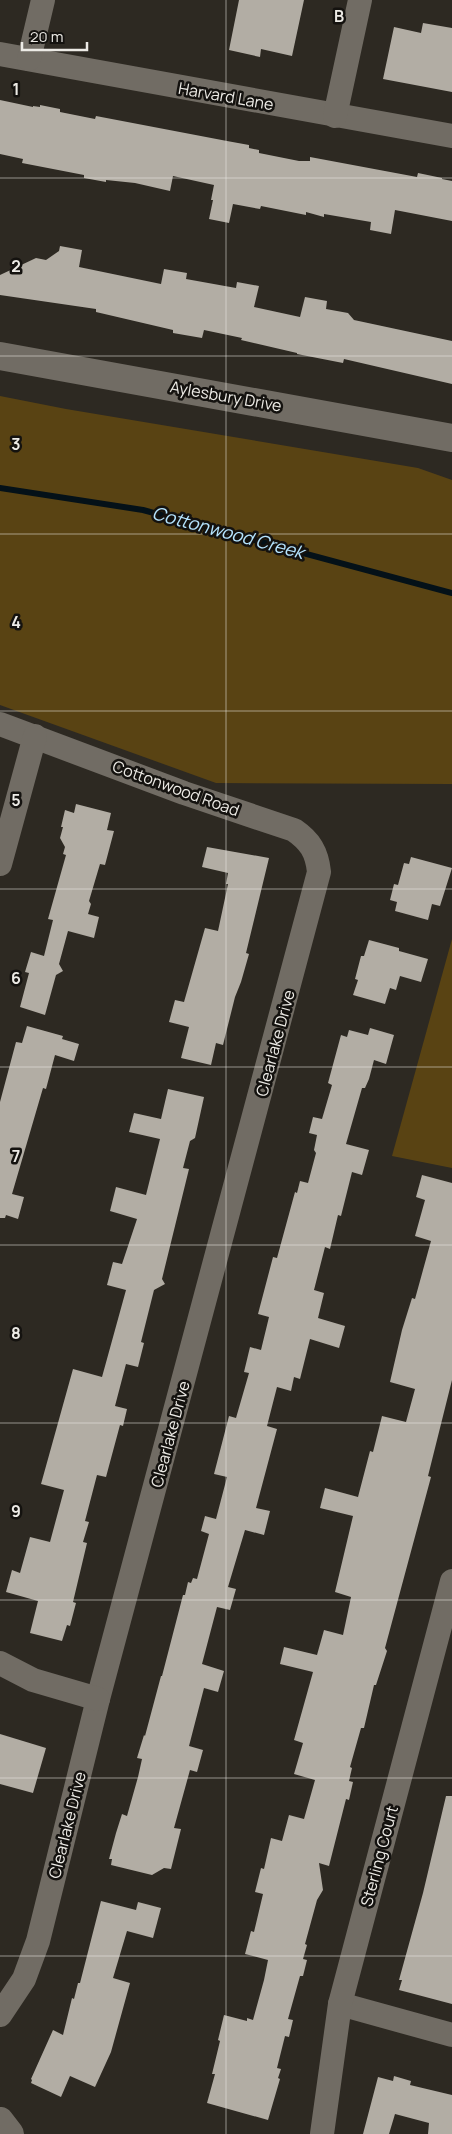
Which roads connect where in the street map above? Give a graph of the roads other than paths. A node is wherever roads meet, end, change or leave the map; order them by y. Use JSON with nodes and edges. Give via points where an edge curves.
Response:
{"nodes":[{"id":1,"x":43,"y":0,"type":"edge"},
{"id":2,"x":360,"y":0,"type":"edge"},
{"id":3,"x":0,"y":54,"type":"edge"},
{"id":4,"x":29,"y":60,"type":"junction"},
{"id":5,"x":335,"y":116,"type":"junction"},
{"id":6,"x":452,"y":136,"type":"edge"},
{"id":7,"x":0,"y":356,"type":"edge"},
{"id":8,"x":452,"y":438,"type":"edge"},
{"id":9,"x":0,"y":724,"type":"edge"},
{"id":10,"x":35,"y":736,"type":"junction"},
{"id":11,"x":313,"y":847,"type":"joint"},
{"id":12,"x":0,"y":864,"type":"edge"},
{"id":13,"x":452,"y":1581,"type":"edge"},
{"id":14,"x":0,"y":1663,"type":"edge"},
{"id":15,"x":98,"y":1699,"type":"junction"},
{"id":16,"x":340,"y":2004,"type":"junction"},
{"id":17,"x":0,"y":2015,"type":"edge"},
{"id":18,"x":452,"y":2035,"type":"edge"},
{"id":19,"x":0,"y":2121,"type":"edge"},
{"id":20,"x":10,"y":2134,"type":"edge"},
{"id":21,"x":322,"y":2134,"type":"edge"}],
"edges":[{"from":1,"to":4,"type":"street"},
{"from":2,"to":5,"type":"street"},
{"from":3,"to":4,"type":"street","name":"Harvard Lane"},
{"from":4,"to":5,"type":"street","name":"Harvard Lane"},
{"from":5,"to":6,"type":"street","name":"Harvard Lane"},
{"from":7,"to":8,"type":"street","name":"Aylesbury Drive"},
{"from":9,"to":10,"type":"street","name":"Cottonwood Road"},
{"from":10,"to":11,"type":"street","name":"Cottonwood Road","via":[[184,793],[294,830]]},
{"from":10,"to":12,"type":"street"},
{"from":11,"to":15,"type":"street","name":"Clearlake Drive","via":[[319,872],[304,935]]},
{"from":13,"to":16,"type":"street","name":"Sterling Court"},
{"from":14,"to":15,"type":"street","via":[[33,1680]]},
{"from":15,"to":17,"type":"street","name":"Clearlake Drive","via":[[38,1941],[24,1979]]},
{"from":16,"to":18,"type":"street"},
{"from":16,"to":21,"type":"street","name":"Sterling Court"},
{"from":19,"to":20,"type":"street"}]}
